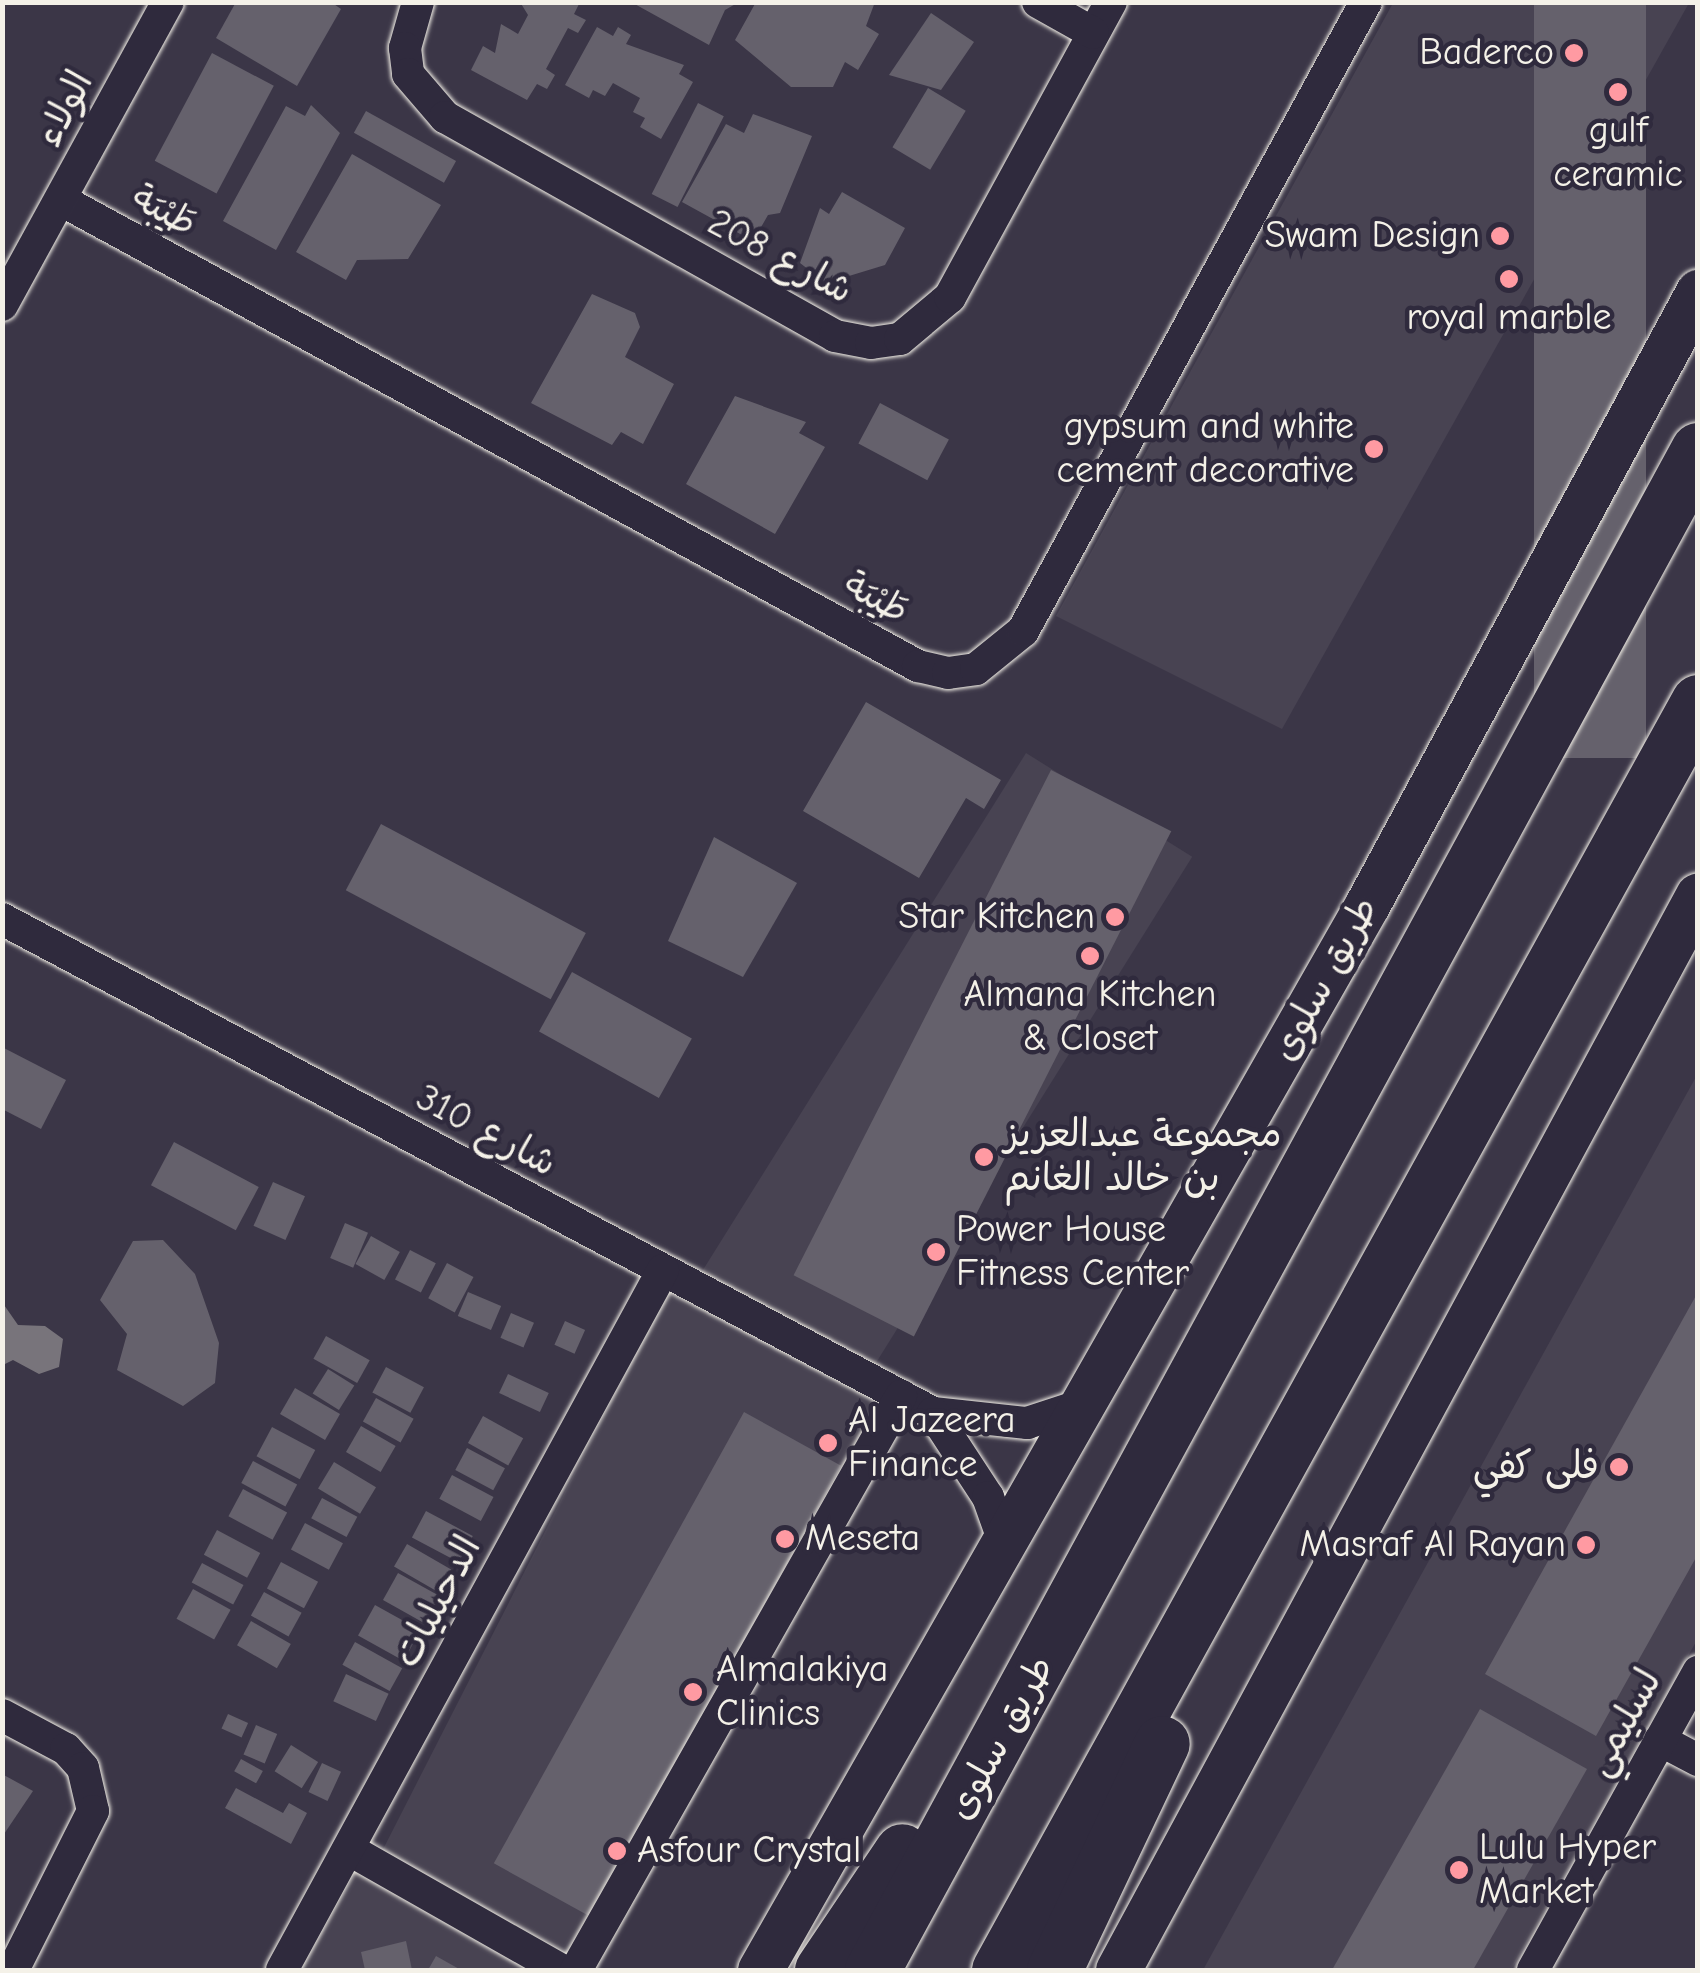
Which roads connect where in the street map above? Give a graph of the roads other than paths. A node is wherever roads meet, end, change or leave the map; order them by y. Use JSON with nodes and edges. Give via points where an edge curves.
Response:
{"nodes":[{"id":1,"x":168,"y":2,"type":"edge"},
{"id":2,"x":418,"y":2,"type":"edge"},
{"id":3,"x":1038,"y":2,"type":"edge"},
{"id":4,"x":1111,"y":2,"type":"edge"},
{"id":5,"x":1366,"y":2,"type":"edge"},
{"id":6,"x":1093,"y":33,"type":"junction"},
{"id":7,"x":61,"y":200,"type":"junction"},
{"id":8,"x":1698,"y":292,"type":"edge"},
{"id":9,"x":2,"y":305,"type":"edge"},
{"id":10,"x":1698,"y":450,"type":"edge"},
{"id":11,"x":1698,"y":702,"type":"edge"},
{"id":12,"x":1698,"y":895,"type":"edge"},
{"id":13,"x":2,"y":919,"type":"edge"},
{"id":14,"x":1681,"y":950,"type":"edge"},
{"id":15,"x":663,"y":1270,"type":"junction"},
{"id":16,"x":901,"y":1396,"type":"junction"},
{"id":17,"x":1085,"y":1404,"type":"junction"},
{"id":18,"x":932,"y":1413,"type":"junction"},
{"id":19,"x":1283,"y":1463,"type":"junction"},
{"id":20,"x":1004,"y":1542,"type":"junction"},
{"id":21,"x":1110,"y":1542,"type":"junction"},
{"id":22,"x":1698,"y":1672,"type":"edge"},
{"id":23,"x":2,"y":1715,"type":"edge"},
{"id":24,"x":1660,"y":1740,"type":"junction"},
{"id":25,"x":1698,"y":1760,"type":"edge"},
{"id":26,"x":350,"y":1850,"type":"junction"},
{"id":27,"x":12,"y":1970,"type":"edge"},
{"id":28,"x":282,"y":1970,"type":"edge"},
{"id":29,"x":561,"y":1970,"type":"edge"},
{"id":30,"x":576,"y":1970,"type":"edge"},
{"id":31,"x":760,"y":1970,"type":"edge"},
{"id":32,"x":822,"y":1970,"type":"edge"},
{"id":33,"x":872,"y":1970,"type":"edge"},
{"id":34,"x":999,"y":1970,"type":"edge"},
{"id":35,"x":1054,"y":1970,"type":"edge"},
{"id":36,"x":1118,"y":1970,"type":"edge"},
{"id":37,"x":1533,"y":1970,"type":"edge"}],
"edges":[{"from":1,"to":7,"type":"street","name":"الولاء"},
{"from":2,"to":6,"type":"street","name":"شارع 208","via":[[404,48],[408,74],[445,117],[835,336],[871,343],[900,339],[950,297]]},
{"from":3,"to":6,"type":"street"},
{"from":4,"to":6,"type":"street","name":"شارع 208"},
{"from":5,"to":7,"type":"street","name":"طَيْبَة","via":[[1023,630],[976,668],[948,674],[918,666]]},
{"from":7,"to":9,"type":"street","name":"الولاء"},
{"from":8,"to":17,"type":"main road","name":"طريق سلوى"},
{"from":10,"to":21,"type":"highway","name":"طريق سلوى"},
{"from":11,"to":19,"type":"highway"},
{"from":12,"to":14,"type":"main road"},
{"from":13,"to":15,"type":"street","name":"شارع 310"},
{"from":14,"to":36,"type":"main road"},
{"from":15,"to":16,"type":"street","name":"شارع 310"},
{"from":15,"to":26,"type":"street","name":"الدحيليات"},
{"from":16,"to":18,"type":"street","name":"شارع 310"},
{"from":16,"to":30,"type":"street"},
{"from":17,"to":18,"type":"street","name":"شارع 310","via":[[1027,1423]]},
{"from":17,"to":20,"type":"main road","name":"طريق سلوى"},
{"from":18,"to":20,"type":"street","name":"شارع 310","via":[[988,1497]]},
{"from":19,"to":34,"type":"highway"},
{"from":19,"to":35,"type":"highway"},
{"from":20,"to":31,"type":"main road","name":"طريق سلوى"},
{"from":21,"to":32,"type":"highway"},
{"from":21,"to":33,"type":"highway","name":"طريق سلوى"},
{"from":22,"to":24,"type":"street","name":"لسليمي"},
{"from":23,"to":27,"type":"street","via":[[66,1749],[83,1768],[92,1811]]},
{"from":24,"to":25,"type":"street"},
{"from":24,"to":37,"type":"street","name":"لسليمي"},
{"from":26,"to":28,"type":"street","name":"الدحيليات"},
{"from":26,"to":29,"type":"street"}]}
